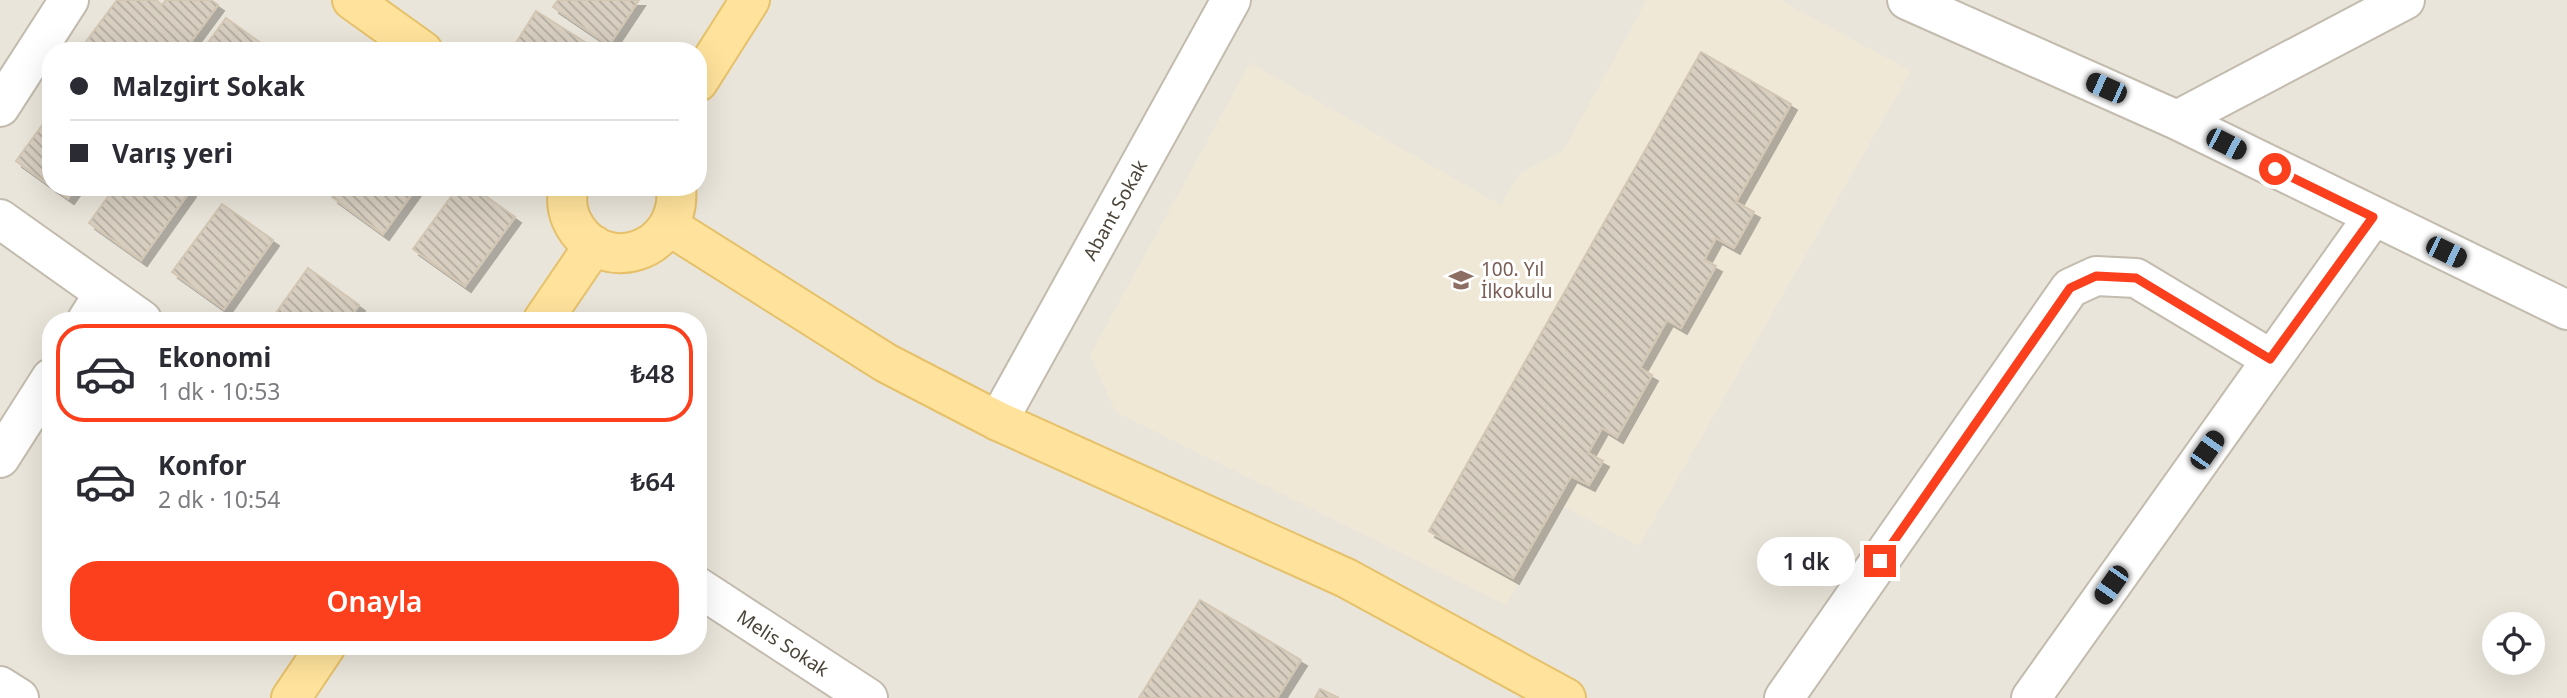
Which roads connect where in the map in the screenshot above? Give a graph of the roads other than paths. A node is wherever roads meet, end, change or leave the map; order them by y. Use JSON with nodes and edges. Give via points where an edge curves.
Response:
{"nodes":[{"id":1,"x":68,"y":0,"type":"edge"},
{"id":2,"x":352,"y":0,"type":"edge"},
{"id":3,"x":750,"y":0,"type":"edge"},
{"id":4,"x":1231,"y":0,"type":"edge"},
{"id":5,"x":2404,"y":0,"type":"edge"},
{"id":6,"x":1935,"y":5,"type":"edge"},
{"id":7,"x":410,"y":42,"type":"edge"},
{"id":8,"x":707,"y":68,"type":"edge"},
{"id":9,"x":0,"y":107,"type":"edge"},
{"id":10,"x":2177,"y":120,"type":"junction"},
{"id":11,"x":569,"y":196,"type":"edge"},
{"id":12,"x":677,"y":196,"type":"edge"},
{"id":13,"x":2373,"y":217,"type":"junction"},
{"id":14,"x":0,"y":219,"type":"edge"},
{"id":15,"x":669,"y":226,"type":"junction"},
{"id":16,"x":594,"y":245,"type":"junction"},
{"id":17,"x":96,"y":307,"type":"edge"},
{"id":18,"x":2567,"y":310,"type":"edge"},
{"id":19,"x":114,"y":312,"type":"edge"},
{"id":20,"x":548,"y":312,"type":"edge"},
{"id":21,"x":2270,"y":359,"type":"junction"},
{"id":22,"x":42,"y":392,"type":"edge"},
{"id":23,"x":998,"y":421,"type":"junction"},
{"id":24,"x":0,"y":458,"type":"edge"},
{"id":25,"x":707,"y":593,"type":"edge"},
{"id":26,"x":320,"y":655,"type":"edge"},
{"id":27,"x":0,"y":686,"type":"edge"},
{"id":28,"x":19,"y":698,"type":"edge"},
{"id":29,"x":290,"y":698,"type":"edge"},
{"id":30,"x":868,"y":698,"type":"edge"},
{"id":31,"x":1566,"y":698,"type":"edge"},
{"id":32,"x":1784,"y":698,"type":"edge"},
{"id":33,"x":2031,"y":698,"type":"edge"}],
"edges":[{"from":1,"to":9,"type":"street"},
{"from":2,"to":7,"type":"main road"},
{"from":3,"to":8,"type":"main road"},
{"from":4,"to":23,"type":"street","name":"Abant Sokak"},
{"from":5,"to":10,"type":"street"},
{"from":6,"to":10,"type":"street"},
{"from":10,"to":13,"type":"street"},
{"from":11,"to":16,"type":"main road","via":[[568,212],[575,228]]},
{"from":12,"to":15,"type":"main road"},
{"from":13,"to":18,"type":"street"},
{"from":13,"to":21,"type":"street"},
{"from":14,"to":17,"type":"street"},
{"from":15,"to":16,"type":"main road","via":[[652,244],[636,251],[619,253]]},
{"from":15,"to":23,"type":"main road","via":[[886,363]]},
{"from":16,"to":20,"type":"main road"},
{"from":17,"to":19,"type":"street"},
{"from":21,"to":32,"type":"street","via":[[2136,278],[2096,276],[2070,288]]},
{"from":21,"to":33,"type":"street"},
{"from":22,"to":24,"type":"street"},
{"from":23,"to":31,"type":"main road","via":[[1346,578]]},
{"from":25,"to":30,"type":"street","name":"Melis Sokak"},
{"from":26,"to":29,"type":"main road"},
{"from":27,"to":28,"type":"street"}]}
